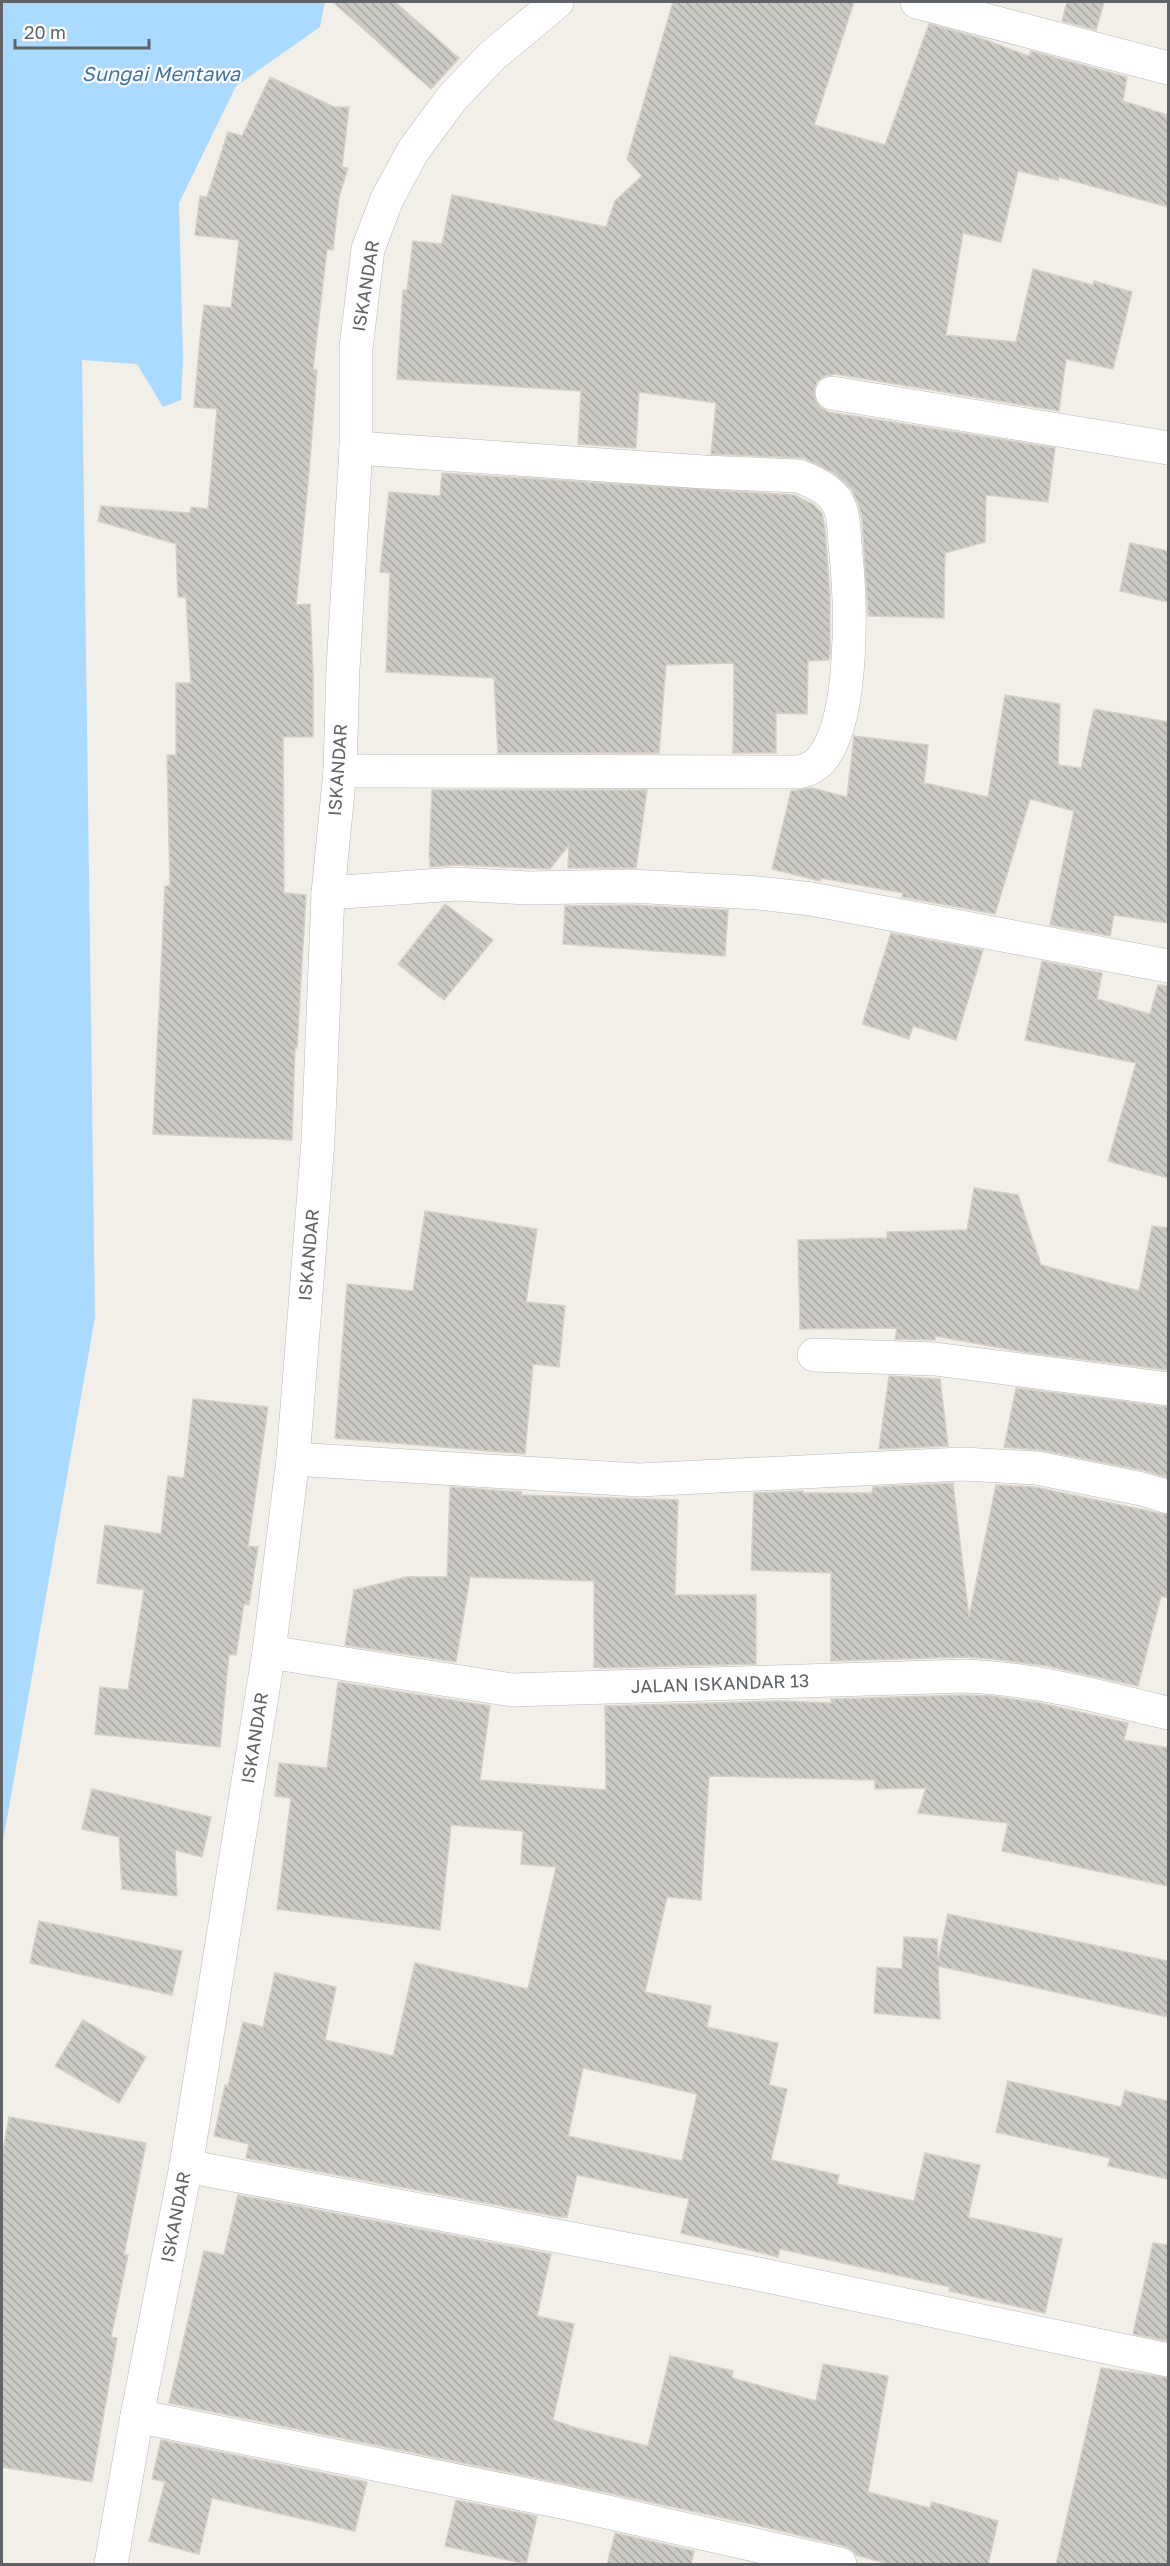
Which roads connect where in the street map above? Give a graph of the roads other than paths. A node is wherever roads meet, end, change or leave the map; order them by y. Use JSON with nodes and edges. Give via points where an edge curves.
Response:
{"nodes":[{"id":1,"x":557,"y":2,"type":"edge"},
{"id":2,"x":917,"y":2,"type":"edge"},
{"id":3,"x":1168,"y":68,"type":"edge"},
{"id":4,"x":832,"y":393,"type":"dead end"},
{"id":5,"x":356,"y":448,"type":"junction"},
{"id":6,"x":1168,"y":448,"type":"edge"},
{"id":7,"x":340,"y":771,"type":"junction"},
{"id":8,"x":328,"y":893,"type":"junction"},
{"id":9,"x":1168,"y":966,"type":"edge"},
{"id":10,"x":814,"y":1355,"type":"dead end"},
{"id":11,"x":1168,"y":1389,"type":"edge"},
{"id":12,"x":293,"y":1459,"type":"junction"},
{"id":13,"x":1168,"y":1497,"type":"edge"},
{"id":14,"x":270,"y":1652,"type":"junction"},
{"id":15,"x":1168,"y":1713,"type":"edge"},
{"id":16,"x":186,"y":2166,"type":"junction"},
{"id":17,"x":1168,"y":2360,"type":"edge"},
{"id":18,"x":137,"y":2416,"type":"junction"},
{"id":19,"x":111,"y":2565,"type":"edge"},
{"id":20,"x":840,"y":2565,"type":"edge"}],
"edges":[{"from":1,"to":5,"type":"street","name":"ISKANDAR","via":[[492,56],[452,98],[413,151],[387,200],[368,249],[356,348]]},
{"from":2,"to":3,"type":"street"},
{"from":4,"to":6,"type":"street"},
{"from":5,"to":7,"type":"street","name":"ISKANDAR"},
{"from":5,"to":7,"type":"street","via":[[798,476],[810,480],[837,501],[843,522],[849,574],[849,643],[837,729],[824,756],[810,770]]},
{"from":7,"to":8,"type":"street","name":"ISKANDAR"},
{"from":8,"to":9,"type":"street","via":[[456,884],[528,888],[631,886],[759,893],[811,899]]},
{"from":8,"to":12,"type":"street","name":"ISKANDAR","via":[[318,1141]]},
{"from":10,"to":11,"type":"street","via":[[946,1360]]},
{"from":12,"to":13,"type":"street","via":[[639,1480],[962,1464],[1037,1468]]},
{"from":12,"to":14,"type":"street","name":"ISKANDAR"},
{"from":14,"to":15,"type":"street","name":"JALAN ISKANDAR 13","via":[[512,1690],[966,1676],[1009,1678]]},
{"from":14,"to":16,"type":"street","name":"ISKANDAR"},
{"from":16,"to":17,"type":"street","via":[[655,2254]]},
{"from":16,"to":18,"type":"street","name":"ISKANDAR"},
{"from":18,"to":19,"type":"street","name":"ISKANDAR"},
{"from":18,"to":20,"type":"street","via":[[567,2503]]}]}
